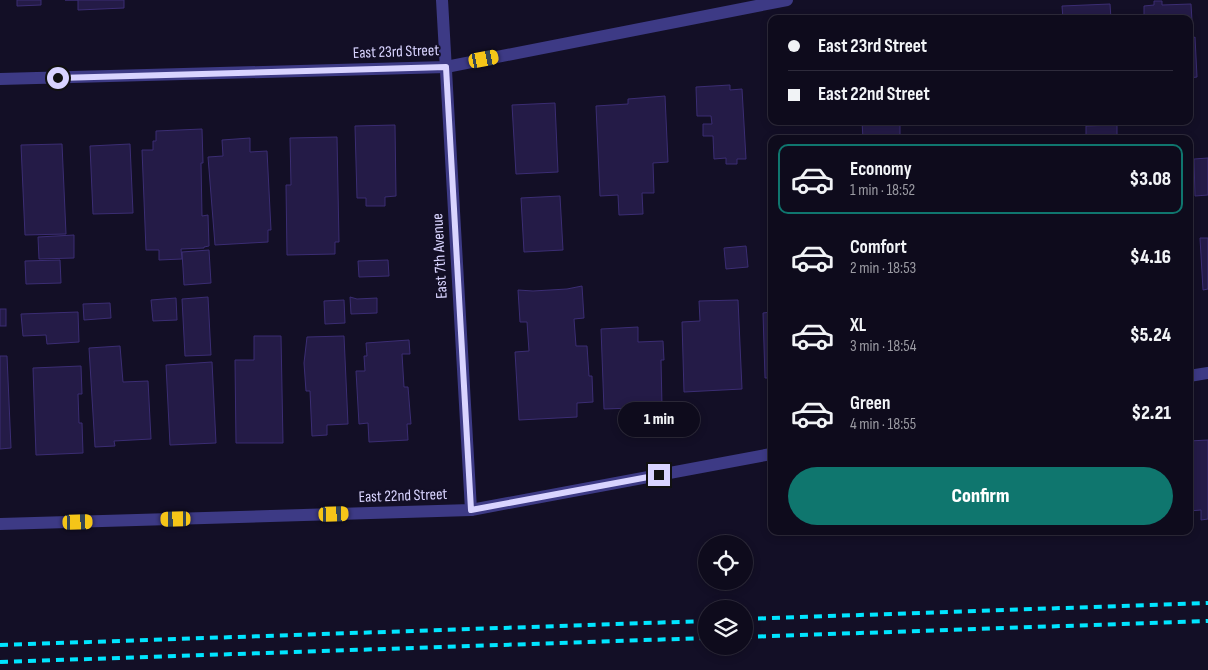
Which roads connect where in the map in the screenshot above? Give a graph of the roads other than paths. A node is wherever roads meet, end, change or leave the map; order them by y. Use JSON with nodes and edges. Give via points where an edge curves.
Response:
{"nodes":[{"id":1,"x":442,"y":0,"type":"edge"},
{"id":2,"x":787,"y":0,"type":"edge"},
{"id":3,"x":446,"y":67,"type":"junction"},
{"id":4,"x":0,"y":79,"type":"edge"},
{"id":5,"x":1208,"y":373,"type":"edge"},
{"id":6,"x":1193,"y":375,"type":"edge"},
{"id":7,"x":768,"y":455,"type":"edge"},
{"id":8,"x":471,"y":510,"type":"junction"},
{"id":9,"x":0,"y":524,"type":"edge"}],
"edges":[{"from":1,"to":3,"type":"street","name":"East 7th Avenue"},
{"from":2,"to":3,"type":"street","name":"East 23rd Street"},
{"from":3,"to":4,"type":"street","name":"East 23rd Street"},
{"from":3,"to":8,"type":"street","name":"East 7th Avenue"},
{"from":5,"to":6,"type":"street"},
{"from":7,"to":8,"type":"street","name":"East 22nd Street"},
{"from":8,"to":9,"type":"street","name":"East 22nd Street"}]}
